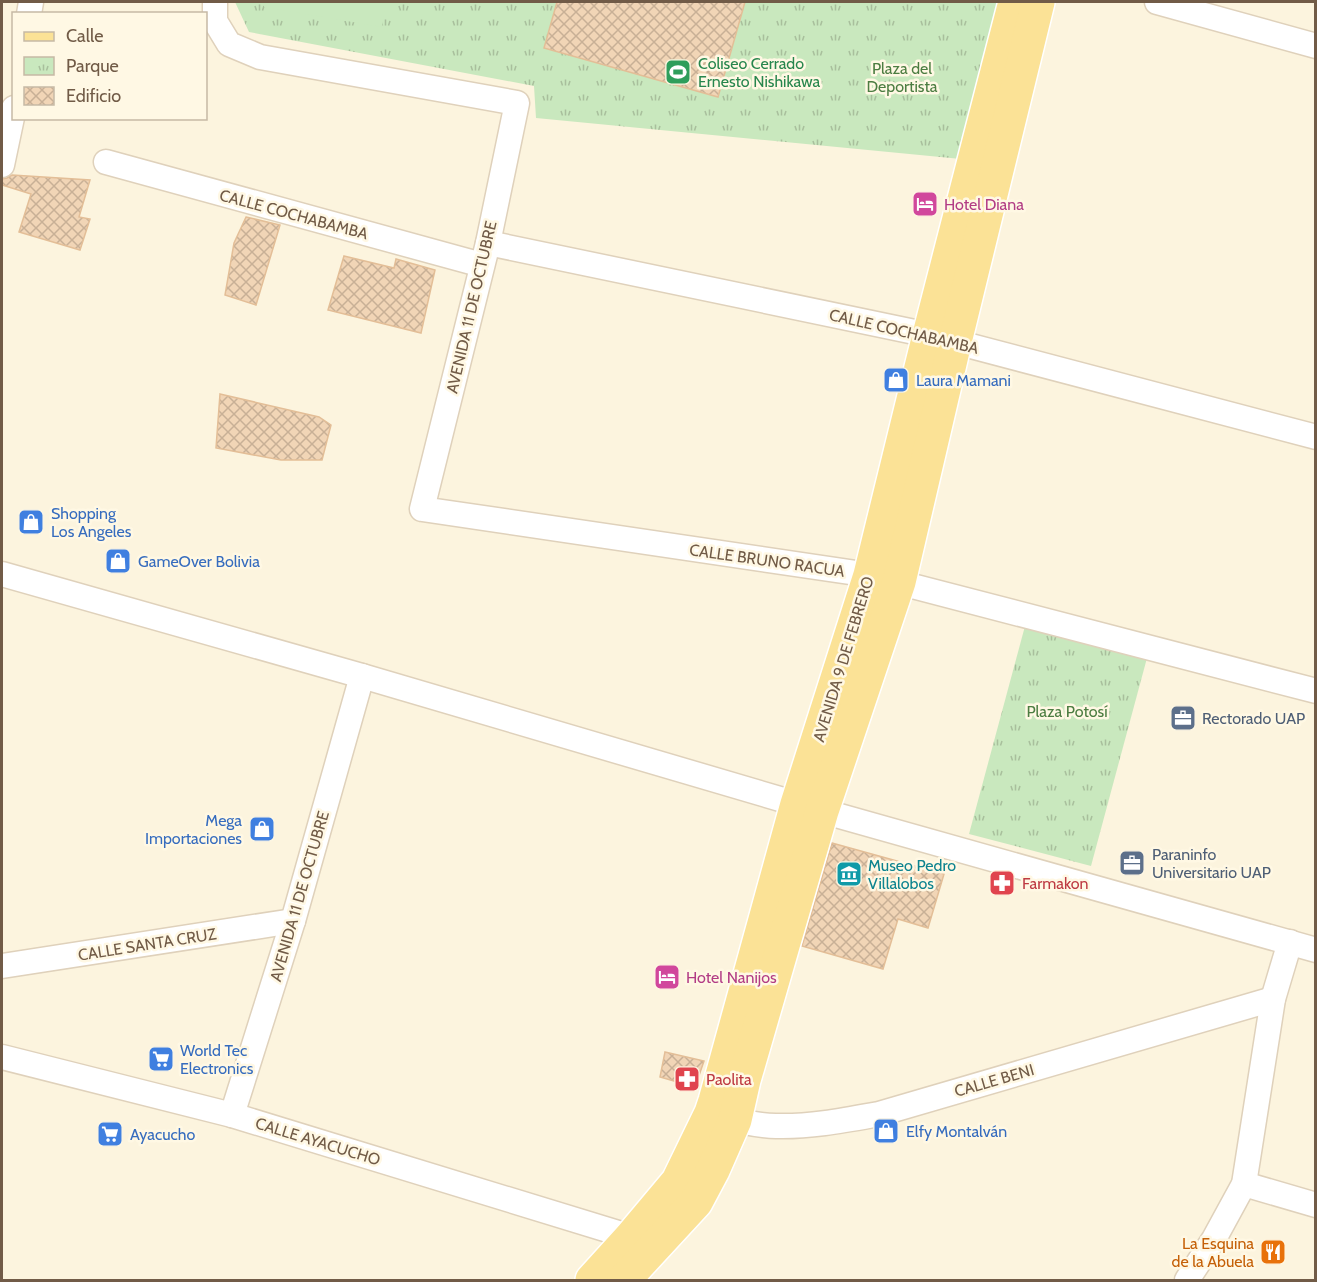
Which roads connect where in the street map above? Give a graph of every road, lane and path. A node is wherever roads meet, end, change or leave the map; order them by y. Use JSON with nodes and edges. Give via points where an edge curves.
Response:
{"nodes":[{"id":1,"x":215,"y":2,"type":"edge"},
{"id":2,"x":1015,"y":2,"type":"edge"},
{"id":3,"x":1038,"y":2,"type":"edge"},
{"id":4,"x":1157,"y":2,"type":"edge"},
{"id":5,"x":1316,"y":46,"type":"edge"},
{"id":6,"x":9,"y":116,"type":"edge"},
{"id":7,"x":106,"y":162,"type":"dead end"},
{"id":8,"x":2,"y":165,"type":"edge"},
{"id":9,"x":485,"y":254,"type":"junction"},
{"id":10,"x":942,"y":339,"type":"junction"},
{"id":11,"x":1316,"y":436,"type":"edge"},
{"id":12,"x":422,"y":509,"type":"joint"},
{"id":13,"x":2,"y":574,"type":"edge"},
{"id":14,"x":884,"y":578,"type":"junction"},
{"id":15,"x":362,"y":676,"type":"junction"},
{"id":16,"x":1316,"y":691,"type":"edge"},
{"id":17,"x":810,"y":808,"type":"junction"},
{"id":18,"x":293,"y":921,"type":"junction"},
{"id":19,"x":1290,"y":942,"type":"junction"},
{"id":20,"x":1316,"y":950,"type":"edge"},
{"id":21,"x":2,"y":966,"type":"edge"},
{"id":22,"x":1273,"y":999,"type":"junction"},
{"id":23,"x":2,"y":1057,"type":"edge"},
{"id":24,"x":232,"y":1115,"type":"junction"},
{"id":25,"x":723,"y":1117,"type":"junction"},
{"id":26,"x":1244,"y":1184,"type":"junction"},
{"id":27,"x":1316,"y":1205,"type":"edge"},
{"id":28,"x":631,"y":1237,"type":"junction"},
{"id":29,"x":592,"y":1281,"type":"edge"},
{"id":30,"x":624,"y":1281,"type":"edge"},
{"id":31,"x":1187,"y":1281,"type":"edge"}],
"edges":[{"from":1,"to":9,"type":"street","name":"AVENIDA 11 DE OCTUBRE","via":[[215,21],[230,44],[260,57],[516,103]]},
{"from":2,"to":10,"type":"main road","name":"AVENIDA 9 DE FEBRERO"},
{"from":3,"to":10,"type":"main road","name":"AVENIDA 9 DE FEBRERO"},
{"from":4,"to":5,"type":"street"},
{"from":6,"to":8,"type":"street"},
{"from":7,"to":9,"type":"street","name":"CALLE COCHABAMBA"},
{"from":9,"to":10,"type":"street","name":"CALLE COCHABAMBA"},
{"from":9,"to":12,"type":"street","name":"AVENIDA 11 DE OCTUBRE"},
{"from":10,"to":11,"type":"street","name":"CALLE COCHABAMBA"},
{"from":10,"to":14,"type":"main road","name":"AVENIDA 9 DE FEBRERO"},
{"from":12,"to":14,"type":"street","name":"CALLE BRUNO RACUA"},
{"from":13,"to":15,"type":"street"},
{"from":14,"to":16,"type":"street","name":"CALLE BRUNO RACUA"},
{"from":14,"to":17,"type":"main road","name":"AVENIDA 9 DE FEBRERO"},
{"from":15,"to":17,"type":"street"},
{"from":15,"to":18,"type":"street","name":"AVENIDA 11 DE OCTUBRE"},
{"from":17,"to":19,"type":"street"},
{"from":17,"to":25,"type":"main road","name":"AVENIDA 9 DE FEBRERO","via":[[744,1080]]},
{"from":18,"to":21,"type":"street","name":"CALLE SANTA CRUZ"},
{"from":18,"to":24,"type":"street","name":"AVENIDA 11 DE OCTUBRE"},
{"from":19,"to":20,"type":"street"},
{"from":19,"to":22,"type":"street"},
{"from":22,"to":25,"type":"street","name":"CALLE BENI","via":[[879,1114],[775,1126]]},
{"from":22,"to":26,"type":"street"},
{"from":23,"to":24,"type":"street","name":"CALLE AYACUCHO"},
{"from":24,"to":28,"type":"street","name":"CALLE AYACUCHO"},
{"from":25,"to":28,"type":"main road","name":"AVENIDA 9 DE FEBRERO","via":[[678,1181]]},
{"from":25,"to":30,"type":"main road","name":"AVENIDA 9 DE FEBRERO","via":[[713,1170],[696,1202]]},
{"from":26,"to":27,"type":"street"},
{"from":26,"to":31,"type":"street"},
{"from":28,"to":29,"type":"main road","name":"AVENIDA 9 DE FEBRERO"}]}
